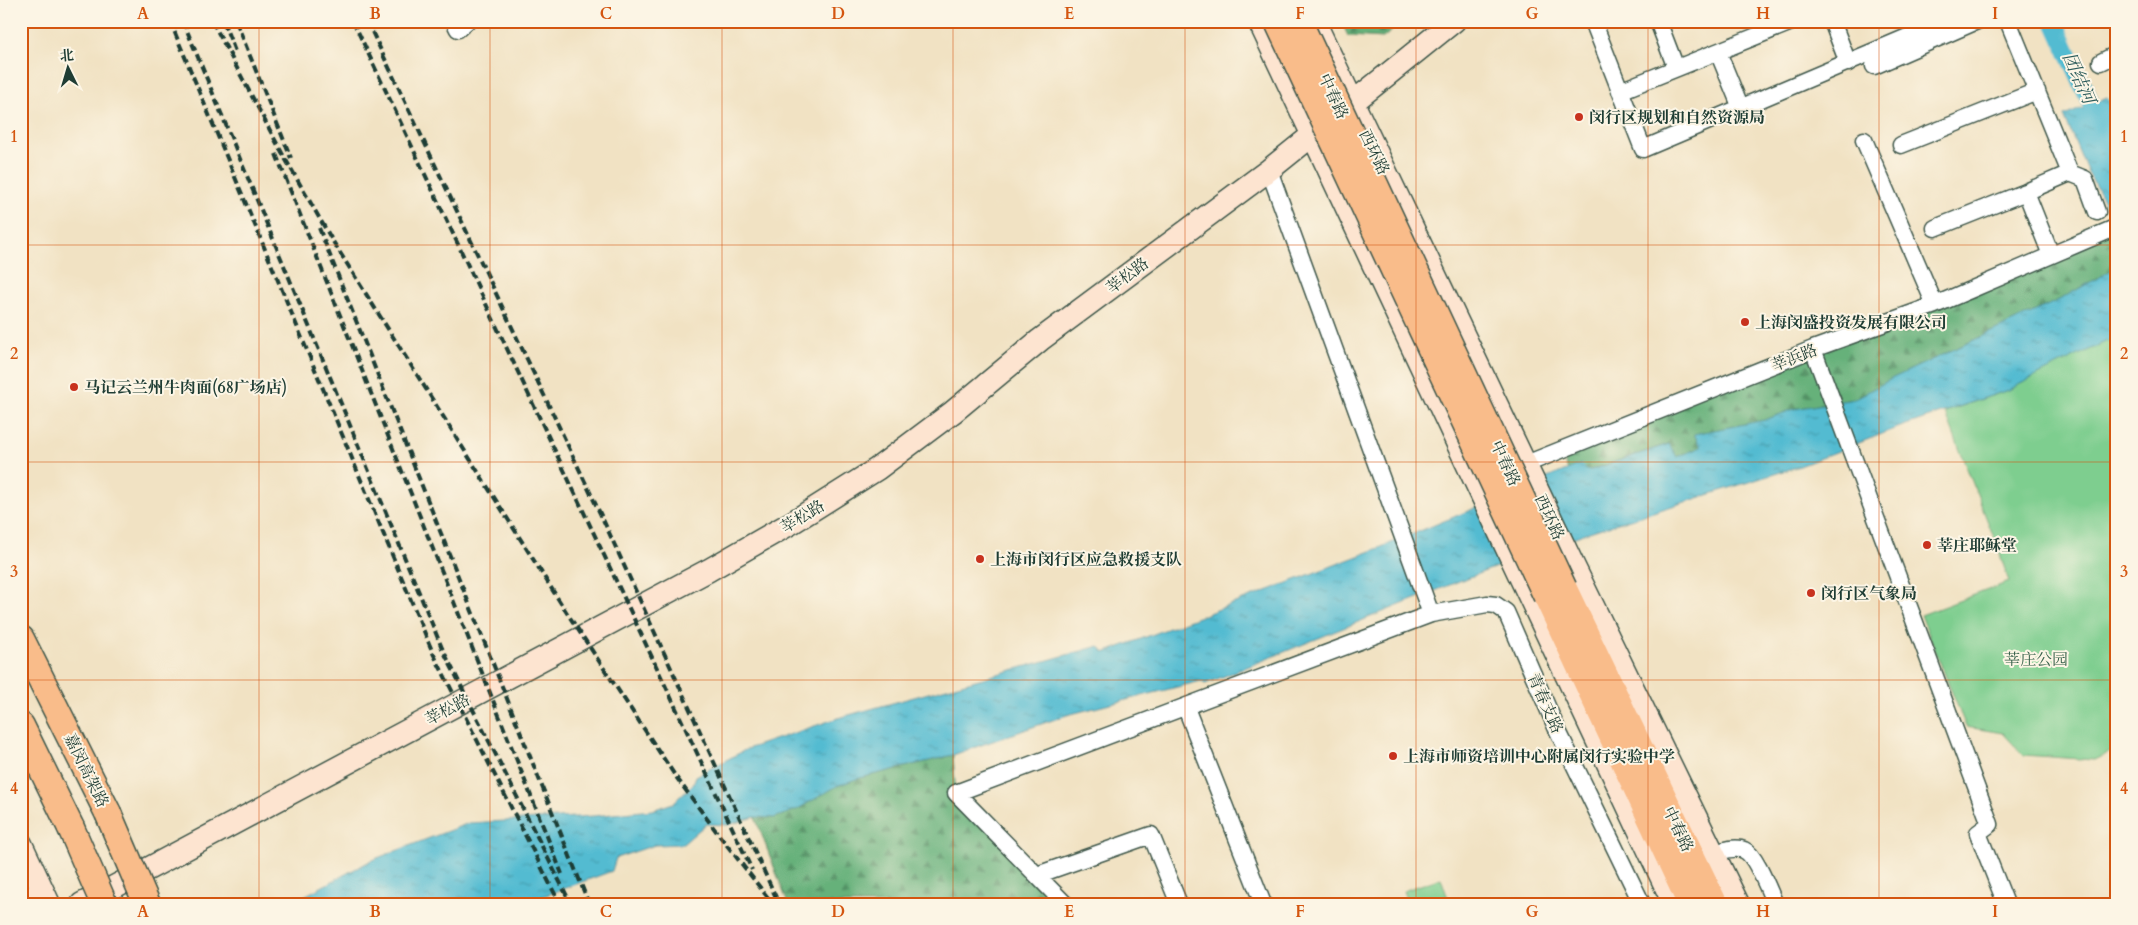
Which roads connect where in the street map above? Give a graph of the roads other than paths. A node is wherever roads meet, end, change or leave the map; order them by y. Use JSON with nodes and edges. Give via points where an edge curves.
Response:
{"nodes":[{"id":1,"x":1258,"y":21,"type":"edge"},
{"id":2,"x":1277,"y":21,"type":"edge"},
{"id":3,"x":1299,"y":21,"type":"edge"},
{"id":4,"x":1314,"y":21,"type":"edge"},
{"id":5,"x":1454,"y":21,"type":"edge"},
{"id":6,"x":1593,"y":21,"type":"edge"},
{"id":7,"x":1658,"y":21,"type":"edge"},
{"id":8,"x":1794,"y":21,"type":"edge"},
{"id":9,"x":1832,"y":21,"type":"edge"},
{"id":10,"x":1945,"y":21,"type":"edge"},
{"id":11,"x":1977,"y":21,"type":"edge"},
{"id":12,"x":2008,"y":21,"type":"edge"},
{"id":13,"x":1718,"y":52,"type":"junction"},
{"id":14,"x":2117,"y":54,"type":"edge"},
{"id":15,"x":2101,"y":62,"type":"dead end"},
{"id":16,"x":1848,"y":63,"type":"junction"},
{"id":17,"x":1874,"y":66,"type":"dead end"},
{"id":18,"x":1676,"y":68,"type":"junction"},
{"id":19,"x":1620,"y":91,"type":"junction"},
{"id":20,"x":2036,"y":91,"type":"junction"},
{"id":21,"x":1352,"y":103,"type":"junction"},
{"id":22,"x":1741,"y":108,"type":"junction"},
{"id":23,"x":1312,"y":136,"type":"junction"},
{"id":24,"x":1864,"y":140,"type":"dead end"},
{"id":25,"x":1901,"y":145,"type":"dead end"},
{"id":26,"x":1269,"y":170,"type":"junction"},
{"id":27,"x":2070,"y":173,"type":"junction"},
{"id":28,"x":2026,"y":192,"type":"junction"},
{"id":29,"x":2097,"y":212,"type":"dead end"},
{"id":30,"x":1934,"y":228,"type":"dead end"},
{"id":31,"x":2116,"y":228,"type":"edge"},
{"id":32,"x":2051,"y":254,"type":"junction"},
{"id":33,"x":1935,"y":305,"type":"junction"},
{"id":34,"x":1813,"y":349,"type":"junction"},
{"id":35,"x":1527,"y":468,"type":"junction"},
{"id":36,"x":1561,"y":584,"type":"junction"},
{"id":37,"x":1429,"y":608,"type":"junction"},
{"id":38,"x":21,"y":639,"type":"edge"},
{"id":39,"x":1186,"y":708,"type":"junction"},
{"id":40,"x":21,"y":726,"type":"edge"},
{"id":41,"x":21,"y":844,"type":"edge"},
{"id":42,"x":1713,"y":853,"type":"junction"},
{"id":43,"x":1037,"y":875,"type":"junction"},
{"id":44,"x":21,"y":895,"type":"edge"},
{"id":45,"x":35,"y":904,"type":"edge"},
{"id":46,"x":49,"y":904,"type":"edge"},
{"id":47,"x":82,"y":904,"type":"edge"},
{"id":48,"x":104,"y":904,"type":"edge"},
{"id":49,"x":147,"y":904,"type":"edge"},
{"id":50,"x":1065,"y":904,"type":"edge"},
{"id":51,"x":1178,"y":904,"type":"edge"},
{"id":52,"x":1263,"y":904,"type":"edge"},
{"id":53,"x":1642,"y":904,"type":"edge"},
{"id":54,"x":1674,"y":904,"type":"edge"},
{"id":55,"x":1690,"y":904,"type":"edge"},
{"id":56,"x":1715,"y":904,"type":"edge"},
{"id":57,"x":1738,"y":904,"type":"edge"},
{"id":58,"x":1775,"y":904,"type":"edge"},
{"id":59,"x":2006,"y":904,"type":"edge"}],
"edges":[{"from":1,"to":23,"type":"main road"},
{"from":2,"to":36,"type":"main road","name":"中春路","bridge":true},
{"from":3,"to":36,"type":"main road","name":"中春路","bridge":true},
{"from":4,"to":21,"type":"main road","name":"西环路"},
{"from":5,"to":21,"type":"main road","name":"莘松路"},
{"from":6,"to":19,"type":"street"},
{"from":7,"to":18,"type":"street"},
{"from":8,"to":13,"type":"street"},
{"from":9,"to":16,"type":"street"},
{"from":10,"to":16,"type":"street"},
{"from":11,"to":17,"type":"street"},
{"from":12,"to":20,"type":"street"},
{"from":13,"to":18,"type":"street"},
{"from":13,"to":22,"type":"street"},
{"from":14,"to":15,"type":"street"},
{"from":16,"to":22,"type":"street"},
{"from":18,"to":19,"type":"street"},
{"from":19,"to":22,"type":"street","via":[[1643,149]]},
{"from":20,"to":25,"type":"street"},
{"from":20,"to":27,"type":"street"},
{"from":21,"to":23,"type":"main road","name":"莘松路"},
{"from":21,"to":35,"type":"main road","name":"西环路"},
{"from":23,"to":26,"type":"main road","name":"莘松路"},
{"from":23,"to":54,"type":"main road"},
{"from":24,"to":33,"type":"street"},
{"from":26,"to":37,"type":"street"},
{"from":26,"to":47,"type":"main road","name":"莘松路","via":[[1040,340],[954,412],[877,469],[793,522]]},
{"from":27,"to":28,"type":"street"},
{"from":27,"to":29,"type":"street","via":[[2085,179]]},
{"from":28,"to":30,"type":"street"},
{"from":28,"to":32,"type":"street"},
{"from":31,"to":32,"type":"street","name":"莘浜路"},
{"from":32,"to":33,"type":"street","name":"莘浜路"},
{"from":33,"to":34,"type":"street","name":"莘浜路"},
{"from":34,"to":35,"type":"street","name":"莘浜路"},
{"from":34,"to":59,"type":"street","via":[[1990,824],[1978,833]]},
{"from":35,"to":36,"type":"main road","name":"西环路"},
{"from":36,"to":42,"type":"main road","name":"西环路"},
{"from":36,"to":55,"type":"main road","name":"中春路"},
{"from":36,"to":56,"type":"main road","name":"中春路"},
{"from":37,"to":39,"type":"street","name":"青春支路"},
{"from":37,"to":53,"type":"street","name":"青春支路","via":[[1487,604],[1496,605],[1506,612],[1556,727]]},
{"from":38,"to":49,"type":"highway","name":"嘉闵高架路","bridge":true,"via":[[108,813]]},
{"from":39,"to":43,"type":"street","name":"青春支路","via":[[956,793]]},
{"from":39,"to":52,"type":"street"},
{"from":40,"to":48,"type":"highway","bridge":true},
{"from":41,"to":46,"type":"main road"},
{"from":42,"to":57,"type":"main road","name":"西环路"},
{"from":42,"to":58,"type":"street","via":[[1731,849],[1744,850],[1752,855]]},
{"from":43,"to":50,"type":"street"},
{"from":43,"to":51,"type":"street","via":[[1150,835]]},
{"from":44,"to":45,"type":"main road"}]}
